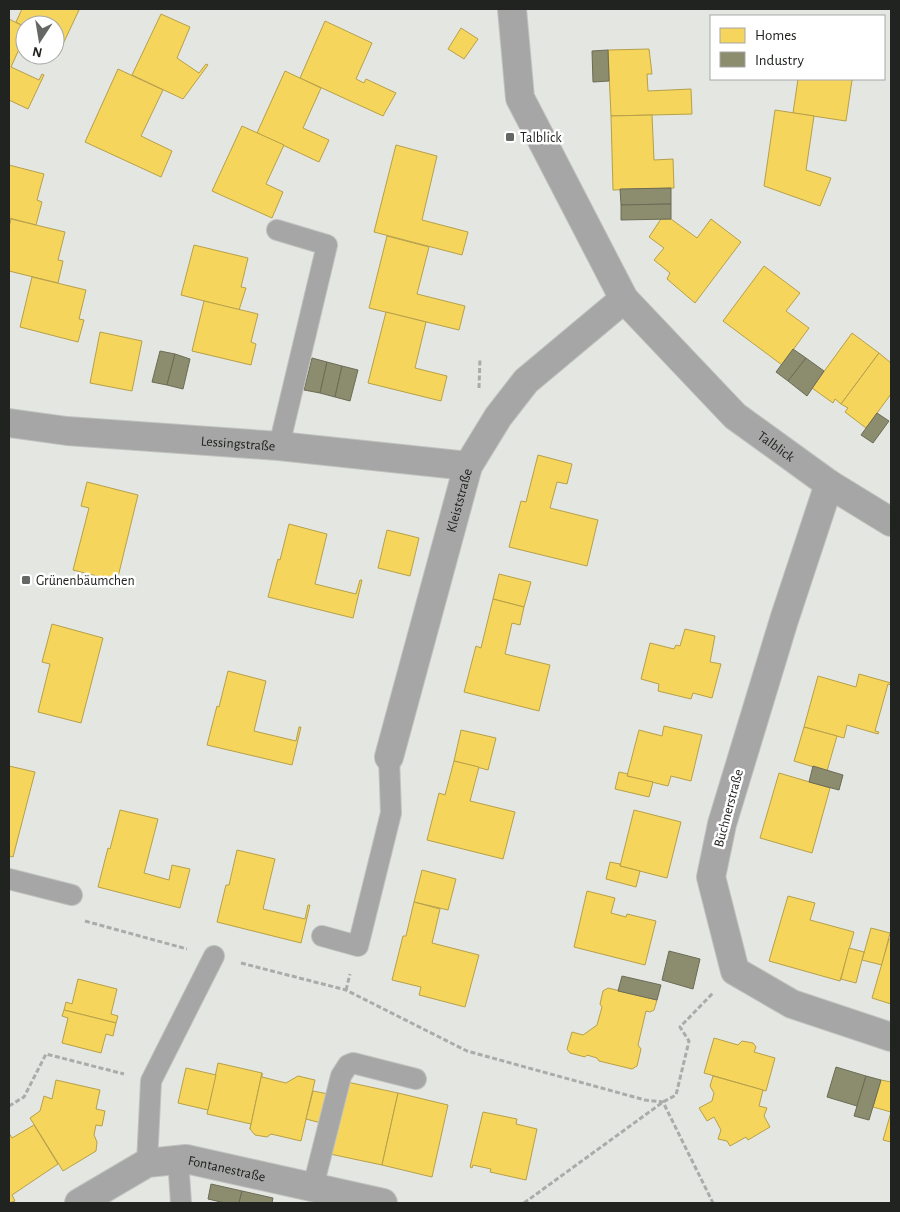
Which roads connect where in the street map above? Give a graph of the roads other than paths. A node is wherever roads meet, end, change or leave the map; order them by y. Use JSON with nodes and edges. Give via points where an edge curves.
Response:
{"nodes":[{"id":1,"x":512,"y":9,"type":"edge"},
{"id":2,"x":277,"y":230,"type":"dead end"},
{"id":3,"x":624,"y":299,"type":"junction"},
{"id":4,"x":9,"y":423,"type":"edge"},
{"id":5,"x":279,"y":446,"type":"junction"},
{"id":6,"x":468,"y":466,"type":"junction"},
{"id":7,"x":829,"y":484,"type":"junction"},
{"id":8,"x":891,"y":522,"type":"edge"},
{"id":9,"x":389,"y":757,"type":"joint"},
{"id":10,"x":9,"y":879,"type":"edge"},
{"id":11,"x":72,"y":895,"type":"dead end"},
{"id":12,"x":322,"y":936,"type":"dead end"},
{"id":13,"x":214,"y":956,"type":"road end"},
{"id":14,"x":891,"y":1037,"type":"edge"},
{"id":15,"x":416,"y":1079,"type":"dead end"},
{"id":16,"x":178,"y":1159,"type":"junction"},
{"id":17,"x":147,"y":1163,"type":"junction"},
{"id":18,"x":313,"y":1187,"type":"junction"},
{"id":19,"x":354,"y":1200,"type":"edge"},
{"id":20,"x":80,"y":1203,"type":"edge"},
{"id":21,"x":181,"y":1203,"type":"edge"},
{"id":22,"x":383,"y":1203,"type":"edge"}],
"edges":[{"from":1,"to":3,"type":"street","name":"Talblick","via":[[520,98]]},
{"from":2,"to":5,"type":"lane","via":[[327,245]]},
{"from":3,"to":6,"type":"street","name":"Kleiststraße","via":[[526,381],[498,417]]},
{"from":3,"to":7,"type":"street","name":"Talblick","via":[[735,416]]},
{"from":4,"to":5,"type":"street","name":"Lessingstraße","via":[[67,431]]},
{"from":5,"to":6,"type":"street","name":"Lessingstraße"},
{"from":6,"to":9,"type":"street","name":"Kleiststraße"},
{"from":7,"to":8,"type":"street","name":"Talblick"},
{"from":7,"to":14,"type":"street","name":"Büchnerstraße","via":[[722,824],[712,878],[735,971],[792,1004]]},
{"from":9,"to":12,"type":"lane","via":[[391,813],[358,946]]},
{"from":10,"to":11,"type":"lane"},
{"from":13,"to":17,"type":"lane","via":[[151,1081]]},
{"from":15,"to":18,"type":"lane","via":[[348,1065],[341,1076]]},
{"from":16,"to":17,"type":"street","name":"Fontanestraße"},
{"from":16,"to":18,"type":"street","name":"Fontanestraße"},
{"from":16,"to":21,"type":"lane"},
{"from":17,"to":20,"type":"street","name":"Fontanestraße"},
{"from":18,"to":19,"type":"street","name":"Fontanestraße"},
{"from":19,"to":22,"type":"street","name":"Fontanestraße"}]}
